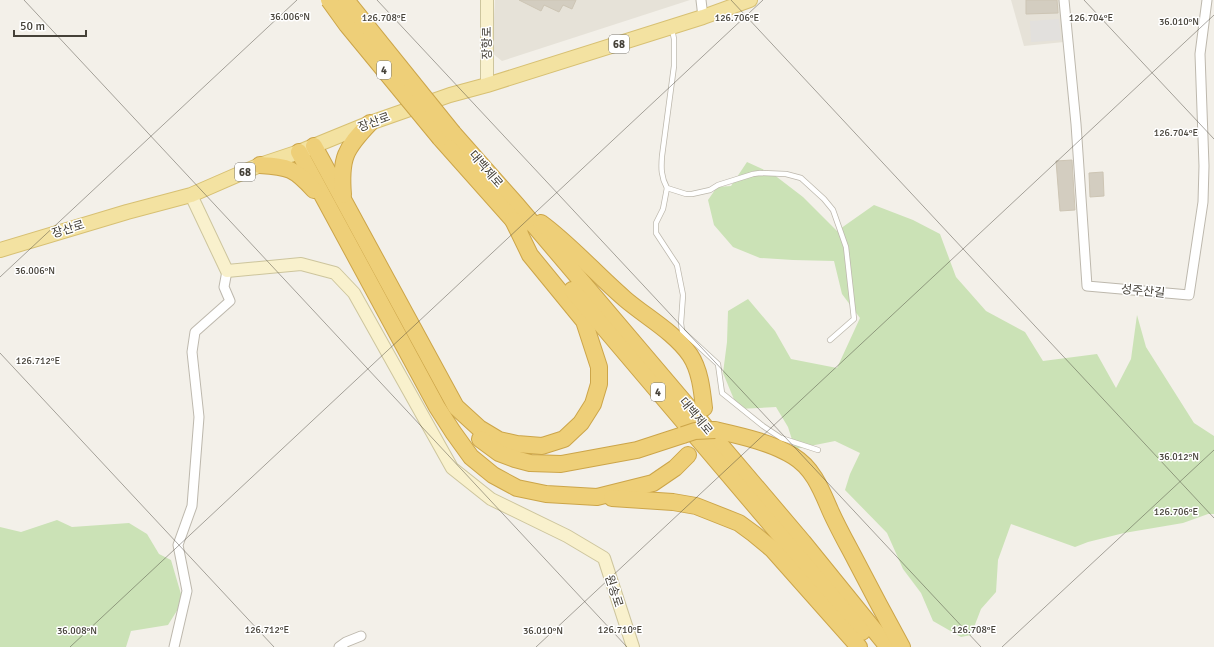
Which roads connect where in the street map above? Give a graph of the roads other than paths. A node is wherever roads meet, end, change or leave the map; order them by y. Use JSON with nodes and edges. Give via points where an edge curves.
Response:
{"nodes":[{"id":1,"x":329,"y":0,"type":"edge"},
{"id":2,"x":346,"y":0,"type":"edge"},
{"id":3,"x":487,"y":0,"type":"edge"},
{"id":4,"x":701,"y":0,"type":"edge"},
{"id":5,"x":750,"y":0,"type":"edge"},
{"id":6,"x":1064,"y":0,"type":"edge"},
{"id":7,"x":1207,"y":0,"type":"edge"},
{"id":8,"x":703,"y":17,"type":"junction"},
{"id":9,"x":671,"y":27,"type":"junction"},
{"id":10,"x":487,"y":85,"type":"junction"},
{"id":11,"x":370,"y":123,"type":"junction"},
{"id":12,"x":447,"y":135,"type":"junction"},
{"id":13,"x":306,"y":149,"type":"junction"},
{"id":14,"x":260,"y":165,"type":"junction"},
{"id":15,"x":667,"y":188,"type":"junction"},
{"id":16,"x":191,"y":195,"type":"junction"},
{"id":17,"x":343,"y":200,"type":"junction"},
{"id":18,"x":516,"y":204,"type":"junction"},
{"id":19,"x":328,"y":206,"type":"junction"},
{"id":20,"x":513,"y":220,"type":"junction"},
{"id":21,"x":0,"y":250,"type":"edge"},
{"id":22,"x":227,"y":271,"type":"junction"},
{"id":23,"x":830,"y":340,"type":"dead end"},
{"id":24,"x":456,"y":407,"type":"junction"},
{"id":25,"x":704,"y":408,"type":"dead end"},
{"id":26,"x":818,"y":450,"type":"dead end"},
{"id":27,"x":688,"y":455,"type":"dead end"},
{"id":28,"x":597,"y":497,"type":"junction"},
{"id":29,"x":362,"y":636,"type":"dead end"},
{"id":30,"x":174,"y":647,"type":"edge"},
{"id":31,"x":339,"y":647,"type":"edge"},
{"id":32,"x":633,"y":647,"type":"edge"},
{"id":33,"x":859,"y":647,"type":"edge"},
{"id":34,"x":875,"y":647,"type":"edge"},
{"id":35,"x":888,"y":647,"type":"edge"},
{"id":36,"x":902,"y":647,"type":"edge"}],
"edges":[{"from":1,"to":12,"type":"highway","number":"4","bridge":true,"via":[[347,25]]},
{"from":2,"to":12,"type":"highway","number":"4","bridge":true},
{"from":3,"to":10,"type":"street","name":"장항로"},
{"from":4,"to":8,"type":"street"},
{"from":5,"to":8,"type":"main road","name":"장산로","number":"68"},
{"from":6,"to":7,"type":"street","name":"성주산길","via":[[1076,124],[1087,286],[1189,295],[1203,202],[1200,54]]},
{"from":8,"to":9,"type":"main road","name":"장산로","number":"68"},
{"from":9,"to":10,"type":"main road","name":"장산로","number":"68"},
{"from":9,"to":15,"type":"lane","via":[[674,39],[674,66],[660,170]]},
{"from":10,"to":11,"type":"main road","name":"장산로","number":"68"},
{"from":11,"to":13,"type":"main road","name":"장산로","number":"68"},
{"from":11,"to":17,"type":"highway","via":[[346,152],[341,174]]},
{"from":12,"to":18,"type":"highway","name":"대백제로"},
{"from":12,"to":20,"type":"highway","name":"대백제로","number":"4"},
{"from":13,"to":14,"type":"main road","name":"장산로","number":"68"},
{"from":13,"to":17,"type":"highway"},
{"from":13,"to":19,"type":"highway"},
{"from":14,"to":16,"type":"main road","name":"장산로","number":"68"},
{"from":14,"to":19,"type":"highway","via":[[281,166],[299,174]]},
{"from":15,"to":23,"type":"lane","via":[[692,194],[760,173],[786,174],[801,178],[814,188],[833,210],[846,247],[854,319]]},
{"from":15,"to":26,"type":"lane","via":[[663,209],[656,223],[656,234],[677,265],[683,295],[680,323],[682,331],[718,364],[722,393],[781,438]]},
{"from":16,"to":21,"type":"main road","name":"장산로","number":"68"},
{"from":16,"to":22,"type":"street"},
{"from":17,"to":24,"type":"highway"},
{"from":18,"to":25,"type":"highway","via":[[554,232],[609,285],[677,340],[690,356],[696,369],[702,385]]},
{"from":18,"to":35,"type":"highway","name":"대백제로","via":[[803,542]]},
{"from":19,"to":28,"type":"highway","via":[[438,407],[471,457],[493,475],[517,488],[546,494]]},
{"from":20,"to":24,"type":"highway","via":[[530,255],[584,321],[599,367],[599,384],[593,404],[581,423],[564,439],[542,446],[499,440],[479,428]]},
{"from":20,"to":34,"type":"highway","name":"대백제로","number":"4"},
{"from":22,"to":30,"type":"street","via":[[224,287],[230,301],[195,332],[192,352],[199,417],[192,506],[178,545],[187,591]]},
{"from":22,"to":32,"type":"street","name":"원송로","via":[[301,264],[335,273],[354,294],[452,468],[491,499],[567,536],[604,558]]},
{"from":24,"to":36,"type":"highway","bridge":true,"via":[[470,432],[499,453],[530,463],[561,464],[613,456],[683,434],[715,430],[740,436],[794,456],[806,466],[824,493],[830,510]]},
{"from":27,"to":28,"type":"highway","via":[[670,472],[653,483]]},
{"from":28,"to":33,"type":"highway","via":[[696,506],[739,523],[772,549]]},
{"from":29,"to":31,"type":"street"}]}
